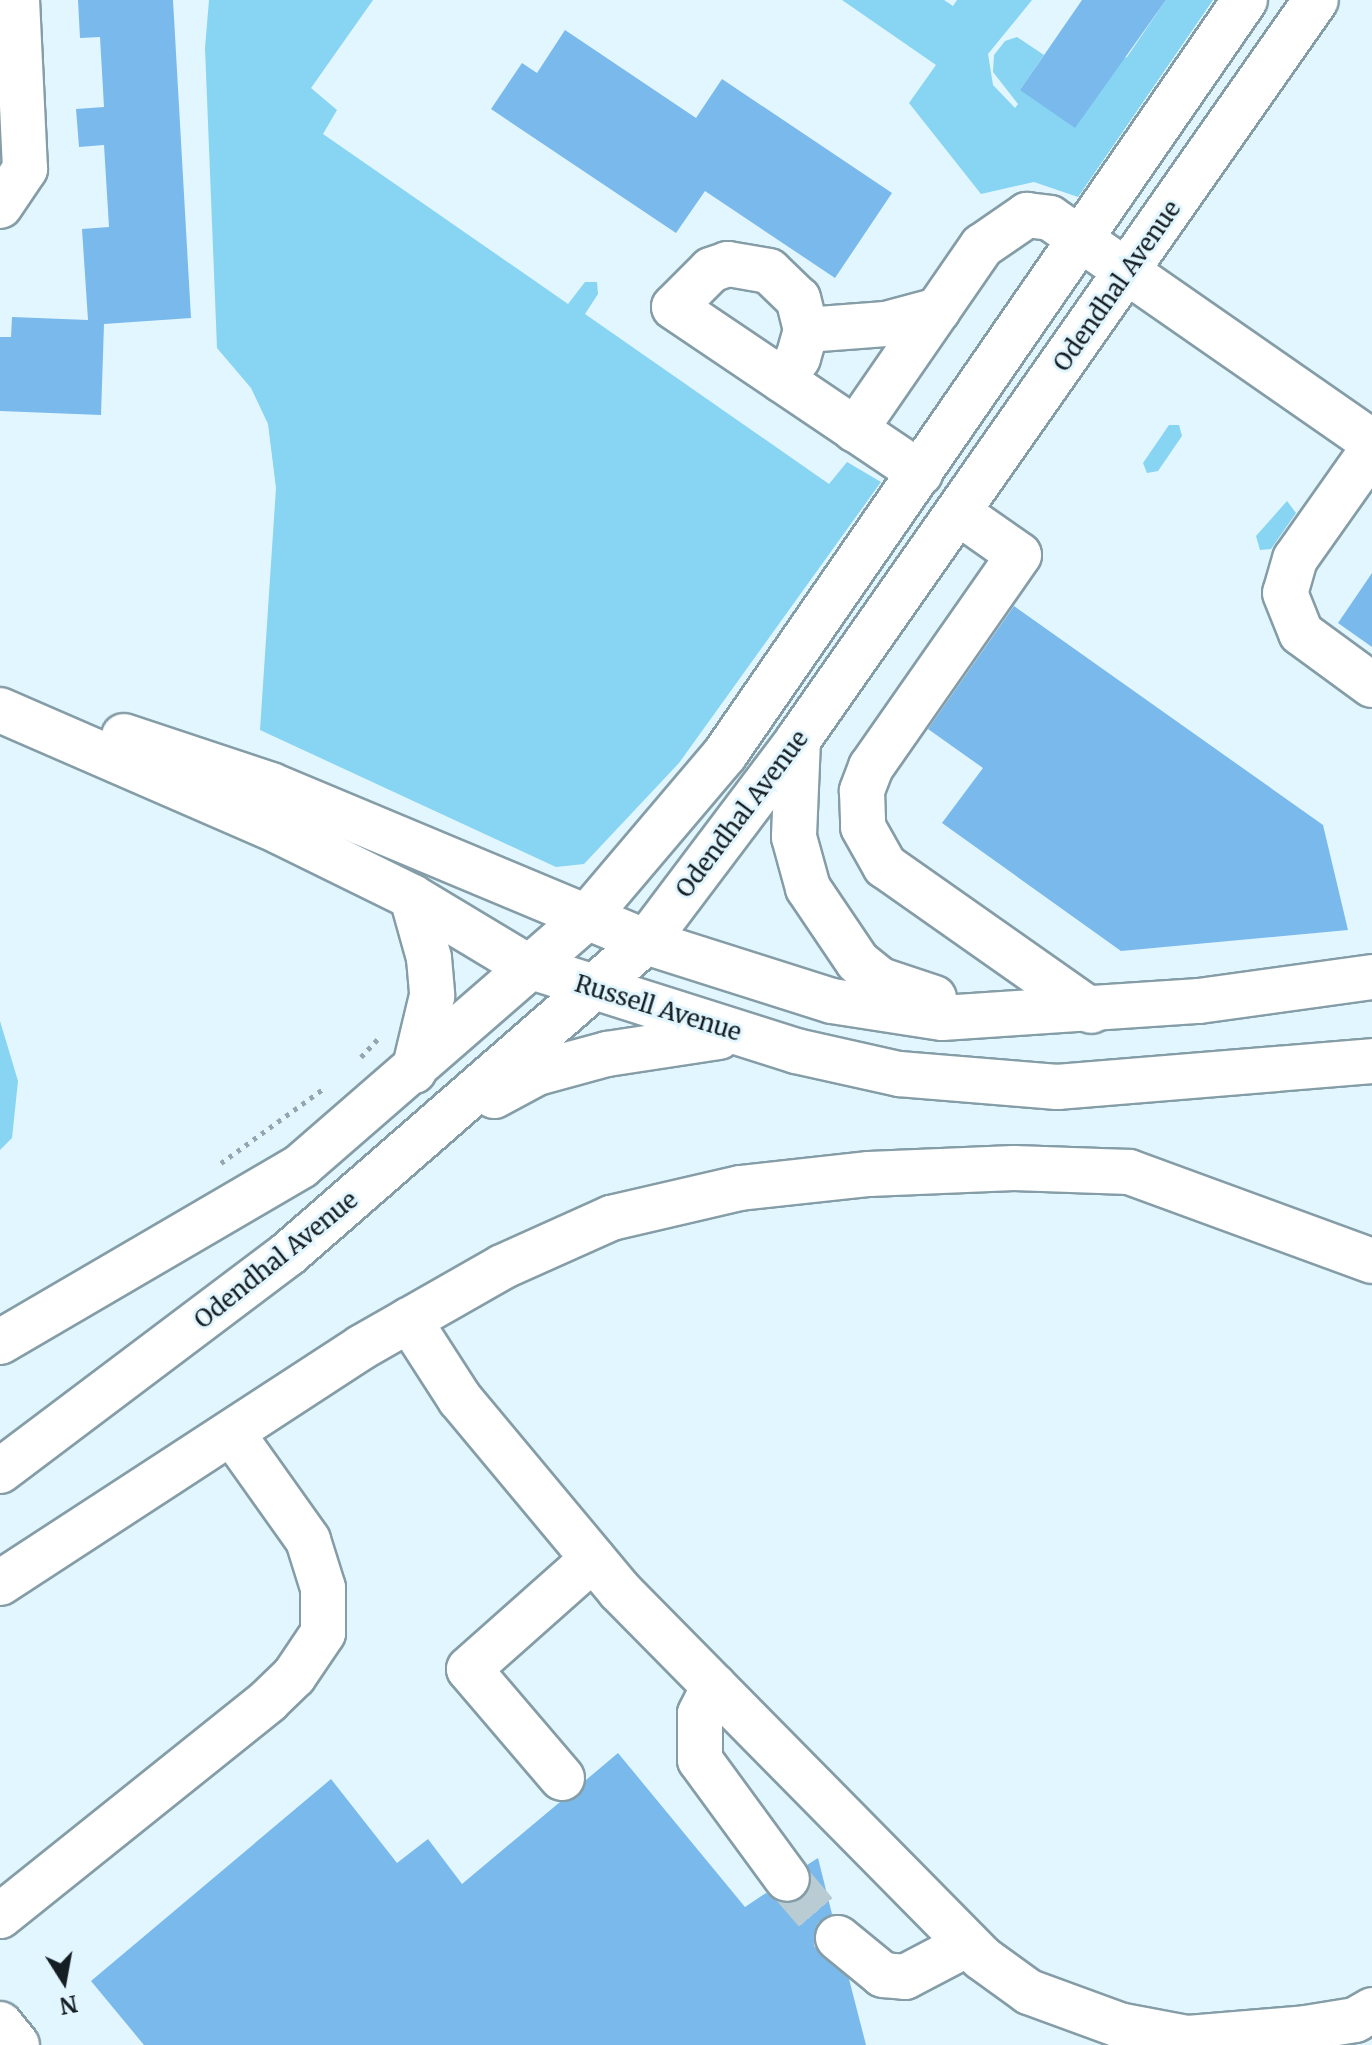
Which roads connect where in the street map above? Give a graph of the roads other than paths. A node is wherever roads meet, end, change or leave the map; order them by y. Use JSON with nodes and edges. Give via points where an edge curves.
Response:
{"nodes":[{"id":1,"x":17,"y":0,"type":"edge"},
{"id":2,"x":1245,"y":0,"type":"edge"},
{"id":3,"x":1316,"y":0,"type":"edge"},
{"id":4,"x":0,"y":206,"type":"edge"},
{"id":5,"x":1081,"y":239,"type":"junction"},
{"id":6,"x":1127,"y":271,"type":"junction"},
{"id":7,"x":938,"y":310,"type":"junction"},
{"id":8,"x":806,"y":330,"type":"junction"},
{"id":9,"x":782,"y":380,"type":"junction"},
{"id":10,"x":855,"y":430,"type":"junction"},
{"id":11,"x":1372,"y":442,"type":"edge"},
{"id":12,"x":1372,"y":450,"type":"edge"},
{"id":13,"x":920,"y":473,"type":"junction"},
{"id":14,"x":959,"y":513,"type":"junction"},
{"id":15,"x":1372,"y":685,"type":"edge"},
{"id":16,"x":0,"y":695,"type":"edge"},
{"id":17,"x":0,"y":710,"type":"edge"},
{"id":18,"x":798,"y":740,"type":"junction"},
{"id":19,"x":412,"y":897,"type":"junction"},
{"id":20,"x":586,"y":918,"type":"junction"},
{"id":21,"x":646,"y":942,"type":"junction"},
{"id":22,"x":525,"y":965,"type":"junction"},
{"id":23,"x":1372,"y":977,"type":"edge"},
{"id":24,"x":596,"y":990,"type":"junction"},
{"id":25,"x":1091,"y":1011,"type":"junction"},
{"id":26,"x":1027,"y":1014,"type":"junction"},
{"id":27,"x":742,"y":1035,"type":"junction"},
{"id":28,"x":1372,"y":1061,"type":"edge"},
{"id":29,"x":414,"y":1071,"type":"junction"},
{"id":30,"x":428,"y":1131,"type":"junction"},
{"id":31,"x":1372,"y":1261,"type":"edge"},
{"id":32,"x":409,"y":1320,"type":"junction"},
{"id":33,"x":0,"y":1342,"type":"edge"},
{"id":34,"x":232,"y":1433,"type":"junction"},
{"id":35,"x":0,"y":1471,"type":"edge"},
{"id":36,"x":593,"y":1559,"type":"junction"},
{"id":37,"x":0,"y":1583,"type":"edge"},
{"id":38,"x":714,"y":1686,"type":"junction"},
{"id":39,"x":562,"y":1778,"type":"dead end"},
{"id":40,"x":787,"y":1879,"type":"tunnel mouth"},
{"id":41,"x":0,"y":1916,"type":"edge"},
{"id":42,"x":838,"y":1938,"type":"tunnel mouth"},
{"id":43,"x":968,"y":1944,"type":"junction"},
{"id":44,"x":1372,"y":2010,"type":"edge"},
{"id":45,"x":0,"y":2024,"type":"edge"},
{"id":46,"x":17,"y":2045,"type":"edge"}],
"edges":[{"from":1,"to":4,"type":"street","via":[[25,169]]},
{"from":2,"to":5,"type":"street","name":"Odendhal Avenue"},
{"from":3,"to":6,"type":"street","name":"Odendhal Avenue"},
{"from":5,"to":6,"type":"street"},
{"from":5,"to":7,"type":"street","via":[[1050,218],[1027,215],[1008,223],[982,246]]},
{"from":5,"to":13,"type":"street","name":"Odendhal Avenue"},
{"from":6,"to":11,"type":"street"},
{"from":6,"to":14,"type":"street","name":"Odendhal Avenue"},
{"from":7,"to":8,"type":"street","via":[[886,324]]},
{"from":7,"to":10,"type":"street"},
{"from":8,"to":9,"type":"street","via":[[798,358]]},
{"from":8,"to":9,"type":"street","via":[[798,299],[786,284],[749,265],[711,270],[674,307]]},
{"from":9,"to":10,"type":"street"},
{"from":10,"to":13,"type":"street"},
{"from":12,"to":15,"type":"street","via":[[1295,559],[1285,593],[1301,633]]},
{"from":13,"to":20,"type":"street","name":"Odendhal Avenue","via":[[725,754]]},
{"from":14,"to":18,"type":"street","name":"Odendhal Avenue"},
{"from":14,"to":25,"type":"street","via":[[1019,555],[871,767],[862,791],[863,827],[885,866]]},
{"from":16,"to":20,"type":"street","via":[[271,785]]},
{"from":17,"to":19,"type":"street","name":"Russell Avenue","via":[[280,832]]},
{"from":18,"to":21,"type":"street","name":"Odendhal Avenue"},
{"from":18,"to":26,"type":"street","via":[[794,837],[808,888],[841,941],[880,980],[908,992]]},
{"from":19,"to":22,"type":"street","name":"Russell Avenue"},
{"from":19,"to":29,"type":"street","via":[[429,958],[432,996]]},
{"from":20,"to":21,"type":"street"},
{"from":20,"to":22,"type":"street","name":"Odendhal Avenue"},
{"from":21,"to":24,"type":"street","name":"Odendhal Avenue"},
{"from":21,"to":26,"type":"street","via":[[832,1001],[942,1018]]},
{"from":22,"to":24,"type":"street","name":"Russell Avenue"},
{"from":22,"to":29,"type":"street","name":"Odendhal Avenue"},
{"from":23,"to":25,"type":"street"},
{"from":24,"to":27,"type":"street","name":"Russell Avenue"},
{"from":24,"to":30,"type":"street","name":"Odendhal Avenue"},
{"from":25,"to":26,"type":"street"},
{"from":27,"to":28,"type":"street","name":"Russell Avenue","via":[[899,1074],[1057,1087]]},
{"from":27,"to":30,"type":"street","via":[[654,1043],[537,1073]]},
{"from":29,"to":33,"type":"street","name":"Odendhal Avenue","via":[[301,1166]]},
{"from":30,"to":35,"type":"street","name":"Odendhal Avenue","via":[[288,1254]]},
{"from":31,"to":32,"type":"street","via":[[1129,1172],[1014,1168],[869,1174],[740,1188],[611,1218],[502,1267]]},
{"from":32,"to":34,"type":"street"},
{"from":32,"to":36,"type":"street","via":[[460,1399]]},
{"from":34,"to":37,"type":"street"},
{"from":34,"to":41,"type":"street","via":[[308,1540],[323,1588],[323,1633],[294,1676],[268,1701]]},
{"from":36,"to":38,"type":"street"},
{"from":36,"to":39,"type":"street","via":[[469,1669]]},
{"from":38,"to":40,"type":"street","via":[[700,1714],[700,1760]]},
{"from":38,"to":43,"type":"street"},
{"from":42,"to":43,"type":"street","via":[[883,1975],[905,1977]]},
{"from":43,"to":44,"type":"street","via":[[1029,1992],[1134,2029],[1188,2038],[1306,2028],[1355,2020]]},
{"from":45,"to":46,"type":"street"}]}
